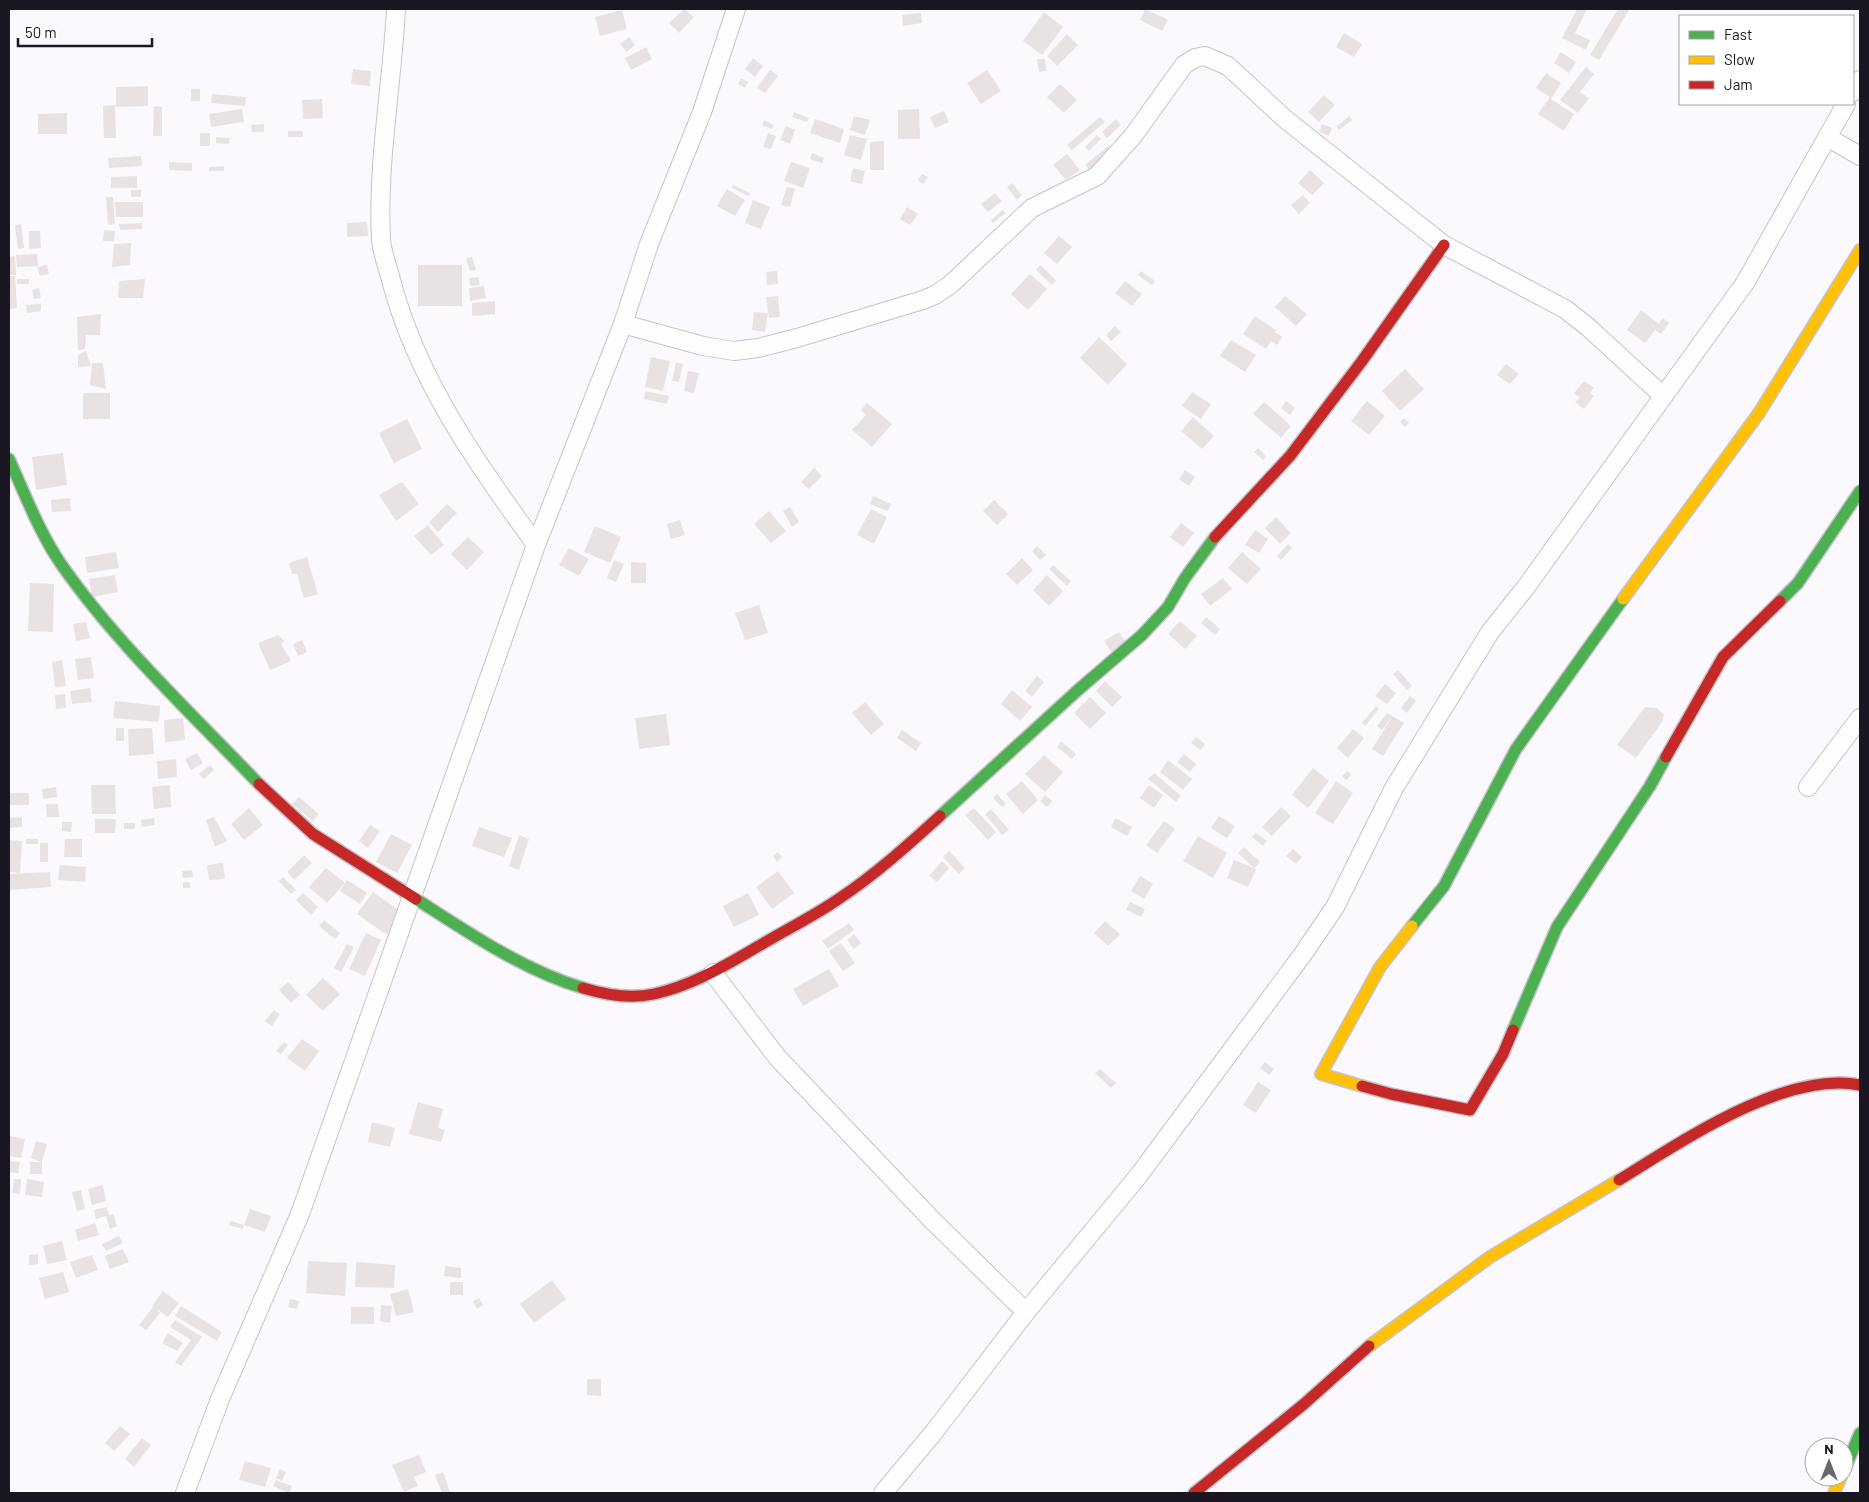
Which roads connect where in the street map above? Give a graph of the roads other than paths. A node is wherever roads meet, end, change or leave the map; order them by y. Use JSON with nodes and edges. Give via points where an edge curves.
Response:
{"nodes":[{"id":1,"x":396,"y":9,"type":"edge"},
{"id":2,"x":736,"y":9,"type":"edge"},
{"id":3,"x":1845,"y":105,"type":"edge"},
{"id":4,"x":1827,"y":137,"type":"junction"},
{"id":5,"x":1860,"y":156,"type":"edge"},
{"id":6,"x":1444,"y":245,"type":"junction"},
{"id":7,"x":1860,"y":250,"type":"edge"},
{"id":8,"x":622,"y":324,"type":"junction"},
{"id":9,"x":1663,"y":396,"type":"junction"},
{"id":10,"x":9,"y":459,"type":"edge"},
{"id":11,"x":1860,"y":491,"type":"edge"},
{"id":12,"x":536,"y":545,"type":"junction"},
{"id":13,"x":1860,"y":718,"type":"edge"},
{"id":14,"x":1808,"y":787,"type":"dead end"},
{"id":15,"x":411,"y":897,"type":"junction"},
{"id":16,"x":713,"y":973,"type":"junction"},
{"id":17,"x":1860,"y":1085,"type":"edge"},
{"id":18,"x":1026,"y":1312,"type":"junction"},
{"id":19,"x":1860,"y":1433,"type":"edge"},
{"id":20,"x":1854,"y":1447,"type":"edge"},
{"id":21,"x":185,"y":1493,"type":"edge"},
{"id":22,"x":884,"y":1493,"type":"edge"},
{"id":23,"x":1194,"y":1493,"type":"edge"}],
"edges":[{"from":1,"to":12,"type":"street","via":[[382,168],[381,242],[396,301],[445,411],[479,466]]},
{"from":2,"to":8,"type":"street","via":[[702,112],[649,244]]},
{"from":3,"to":4,"type":"street"},
{"from":4,"to":5,"type":"street"},
{"from":4,"to":9,"type":"street","via":[[1745,283]]},
{"from":6,"to":8,"type":"street","via":[[1284,119],[1228,66],[1205,56],[1184,65],[1133,136],[1098,176],[1032,208],[950,285],[935,295],[797,338],[734,351]]},
{"from":6,"to":9,"type":"street","via":[[1565,309]]},
{"from":6,"to":16,"type":"street","via":[[1290,456],[1213,539],[1168,607],[1142,635],[892,859],[838,899]]},
{"from":7,"to":11,"type":"street","via":[[1759,413],[1516,749],[1444,886],[1380,967],[1322,1074],[1391,1094],[1470,1110],[1503,1054],[1557,927],[1650,786],[1723,657],[1798,583]]},
{"from":8,"to":12,"type":"street"},
{"from":9,"to":18,"type":"street","via":[[1490,632],[1394,788],[1335,907],[1303,954],[1139,1175]]},
{"from":10,"to":15,"type":"street","via":[[60,564],[134,653],[260,785],[313,834]]},
{"from":12,"to":15,"type":"street"},
{"from":13,"to":14,"type":"street"},
{"from":15,"to":16,"type":"street","via":[[482,941],[556,980],[597,992],[624,996],[653,994]]},
{"from":15,"to":21,"type":"street","via":[[300,1214],[220,1399]]},
{"from":16,"to":18,"type":"street","via":[[777,1057],[933,1221]]},
{"from":17,"to":23,"type":"street","via":[[1816,1085],[1782,1092],[1712,1124],[1499,1252],[1373,1343]]},
{"from":18,"to":22,"type":"street"},
{"from":19,"to":20,"type":"street"}]}
